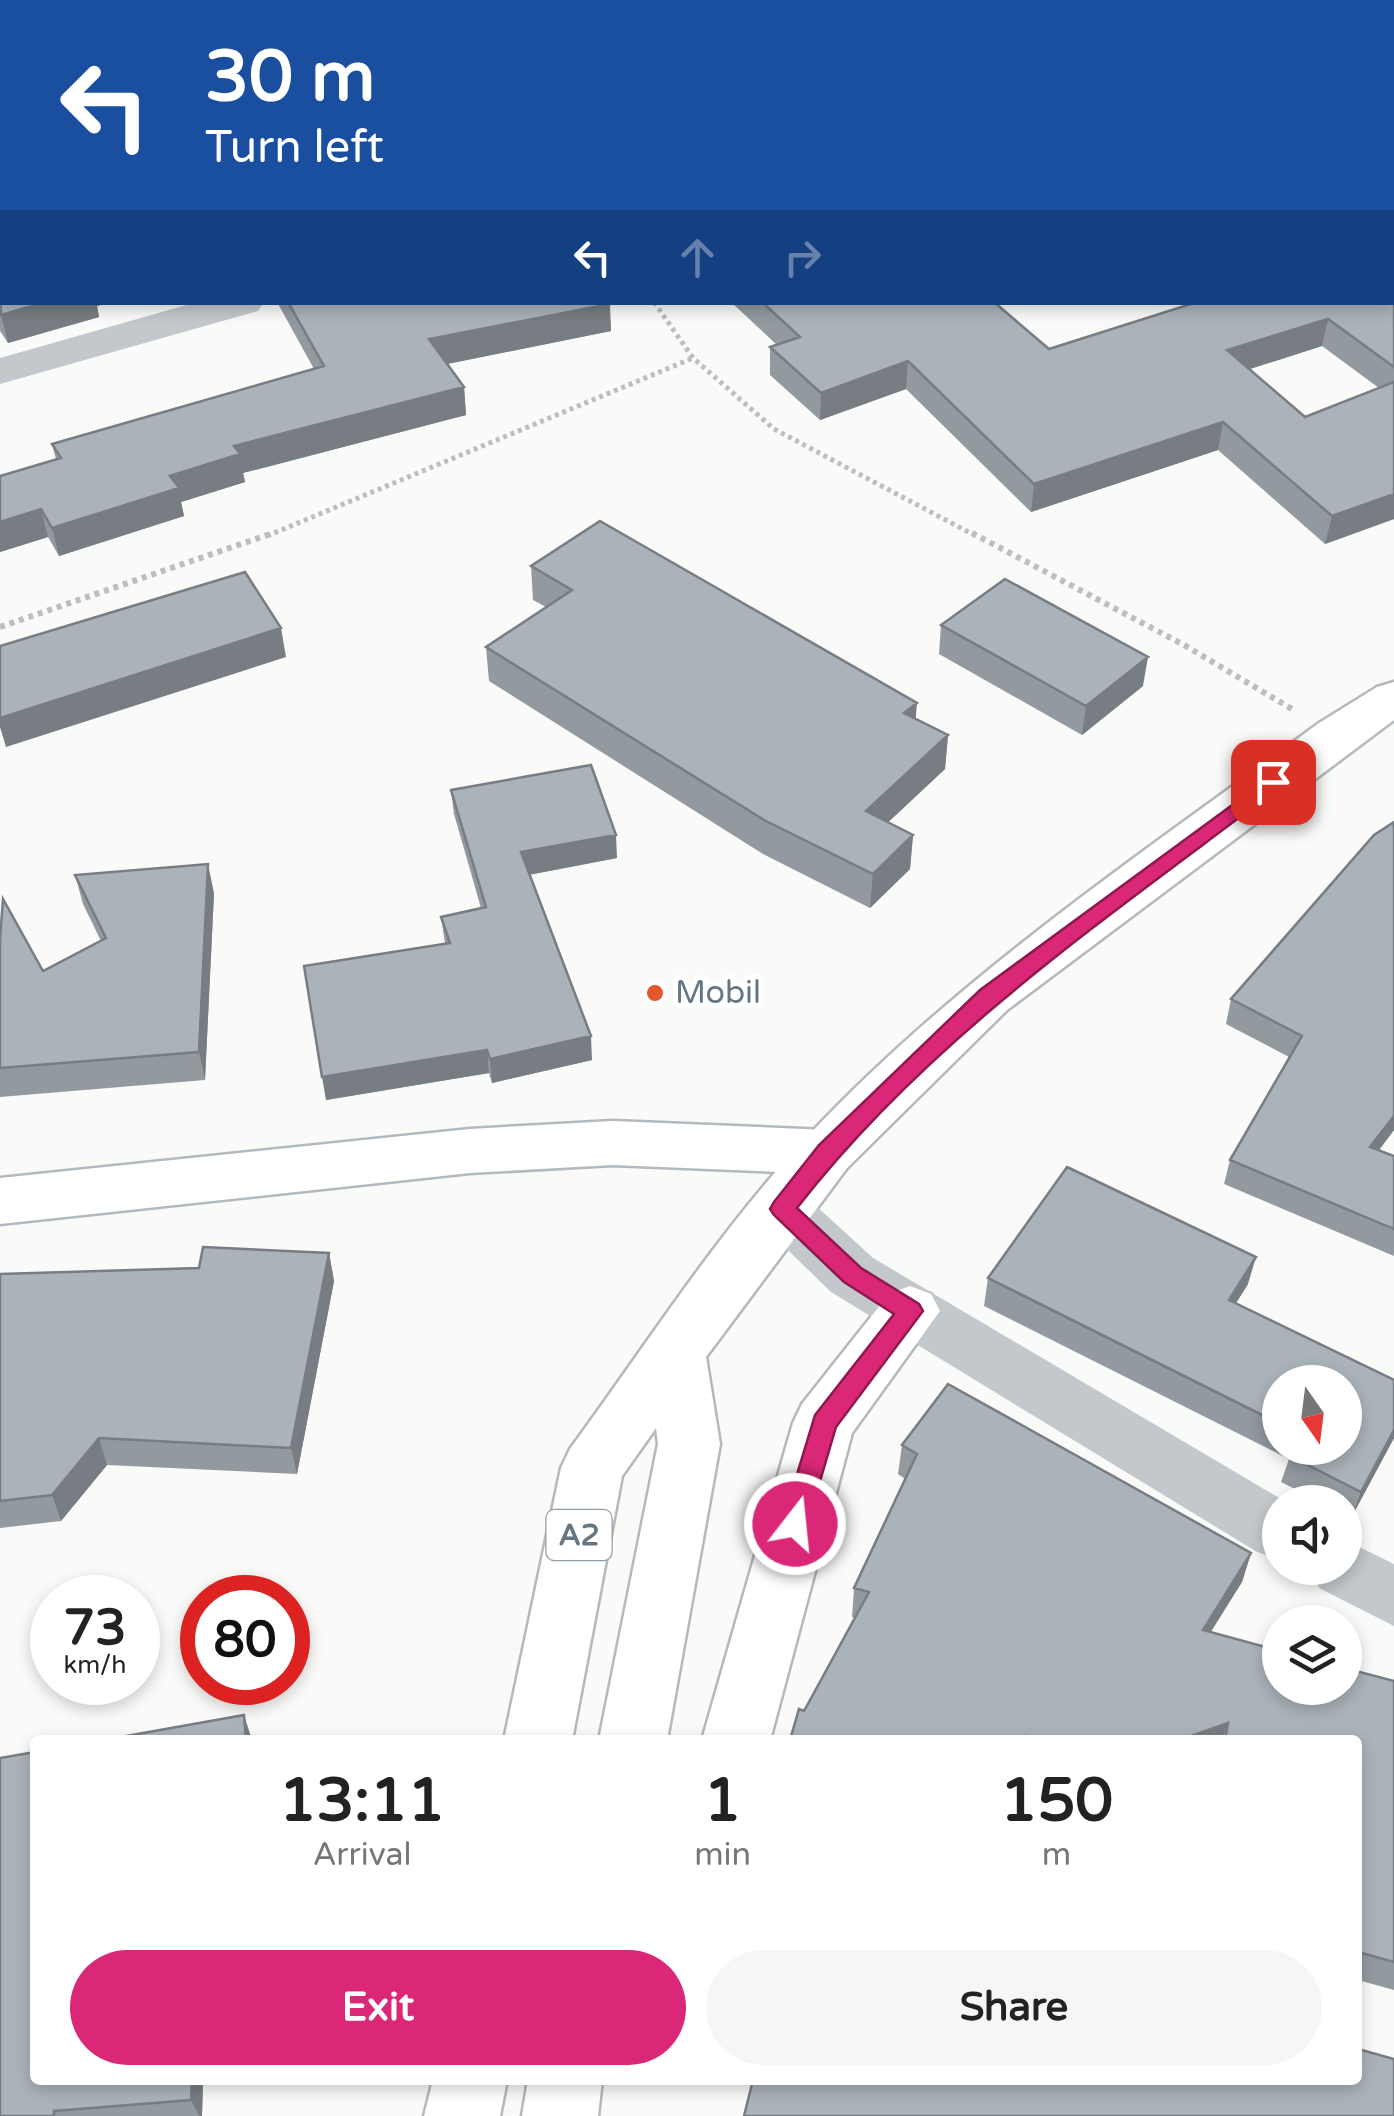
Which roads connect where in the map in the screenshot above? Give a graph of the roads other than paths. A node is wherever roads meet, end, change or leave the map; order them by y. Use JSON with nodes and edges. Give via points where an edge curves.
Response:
{"nodes":[{"id":1,"x":233,"y":305,"type":"edge"},
{"id":2,"x":0,"y":370,"type":"edge"},
{"id":3,"x":1394,"y":698,"type":"edge"},
{"id":4,"x":827,"y":1152,"type":"junction"},
{"id":5,"x":0,"y":1201,"type":"edge"},
{"id":6,"x":782,"y":1209,"type":"junction"},
{"id":7,"x":910,"y":1311,"type":"junction"},
{"id":8,"x":676,"y":1356,"type":"junction"},
{"id":9,"x":1262,"y":1521,"type":"edge"},
{"id":10,"x":1362,"y":1579,"type":"edge"},
{"id":11,"x":1394,"y":1597,"type":"edge"},
{"id":12,"x":539,"y":1735,"type":"edge"},
{"id":13,"x":634,"y":1735,"type":"edge"},
{"id":14,"x":737,"y":1735,"type":"edge"},
{"id":15,"x":469,"y":2085,"type":"edge"},
{"id":16,"x":564,"y":2085,"type":"edge"},
{"id":17,"x":462,"y":2116,"type":"edge"},
{"id":18,"x":560,"y":2116,"type":"edge"}],
"edges":[{"from":1,"to":2,"type":"street"},
{"from":3,"to":4,"type":"main road","number":"A2","via":[[988,996]]},
{"from":4,"to":5,"type":"main road","via":[[614,1143],[470,1151]]},
{"from":4,"to":6,"type":"main road","number":"A2"},
{"from":6,"to":7,"type":"street","via":[[852,1275]]},
{"from":6,"to":8,"type":"main road","number":"A2"},
{"from":7,"to":9,"type":"street"},
{"from":7,"to":14,"type":"main road","via":[[824,1423]]},
{"from":8,"to":12,"type":"main road","number":"A2","via":[[592,1468]]},
{"from":8,"to":13,"type":"main road","via":[[688,1444]]},
{"from":10,"to":11,"type":"street"},
{"from":15,"to":17,"type":"main road"},
{"from":16,"to":18,"type":"main road"}]}
